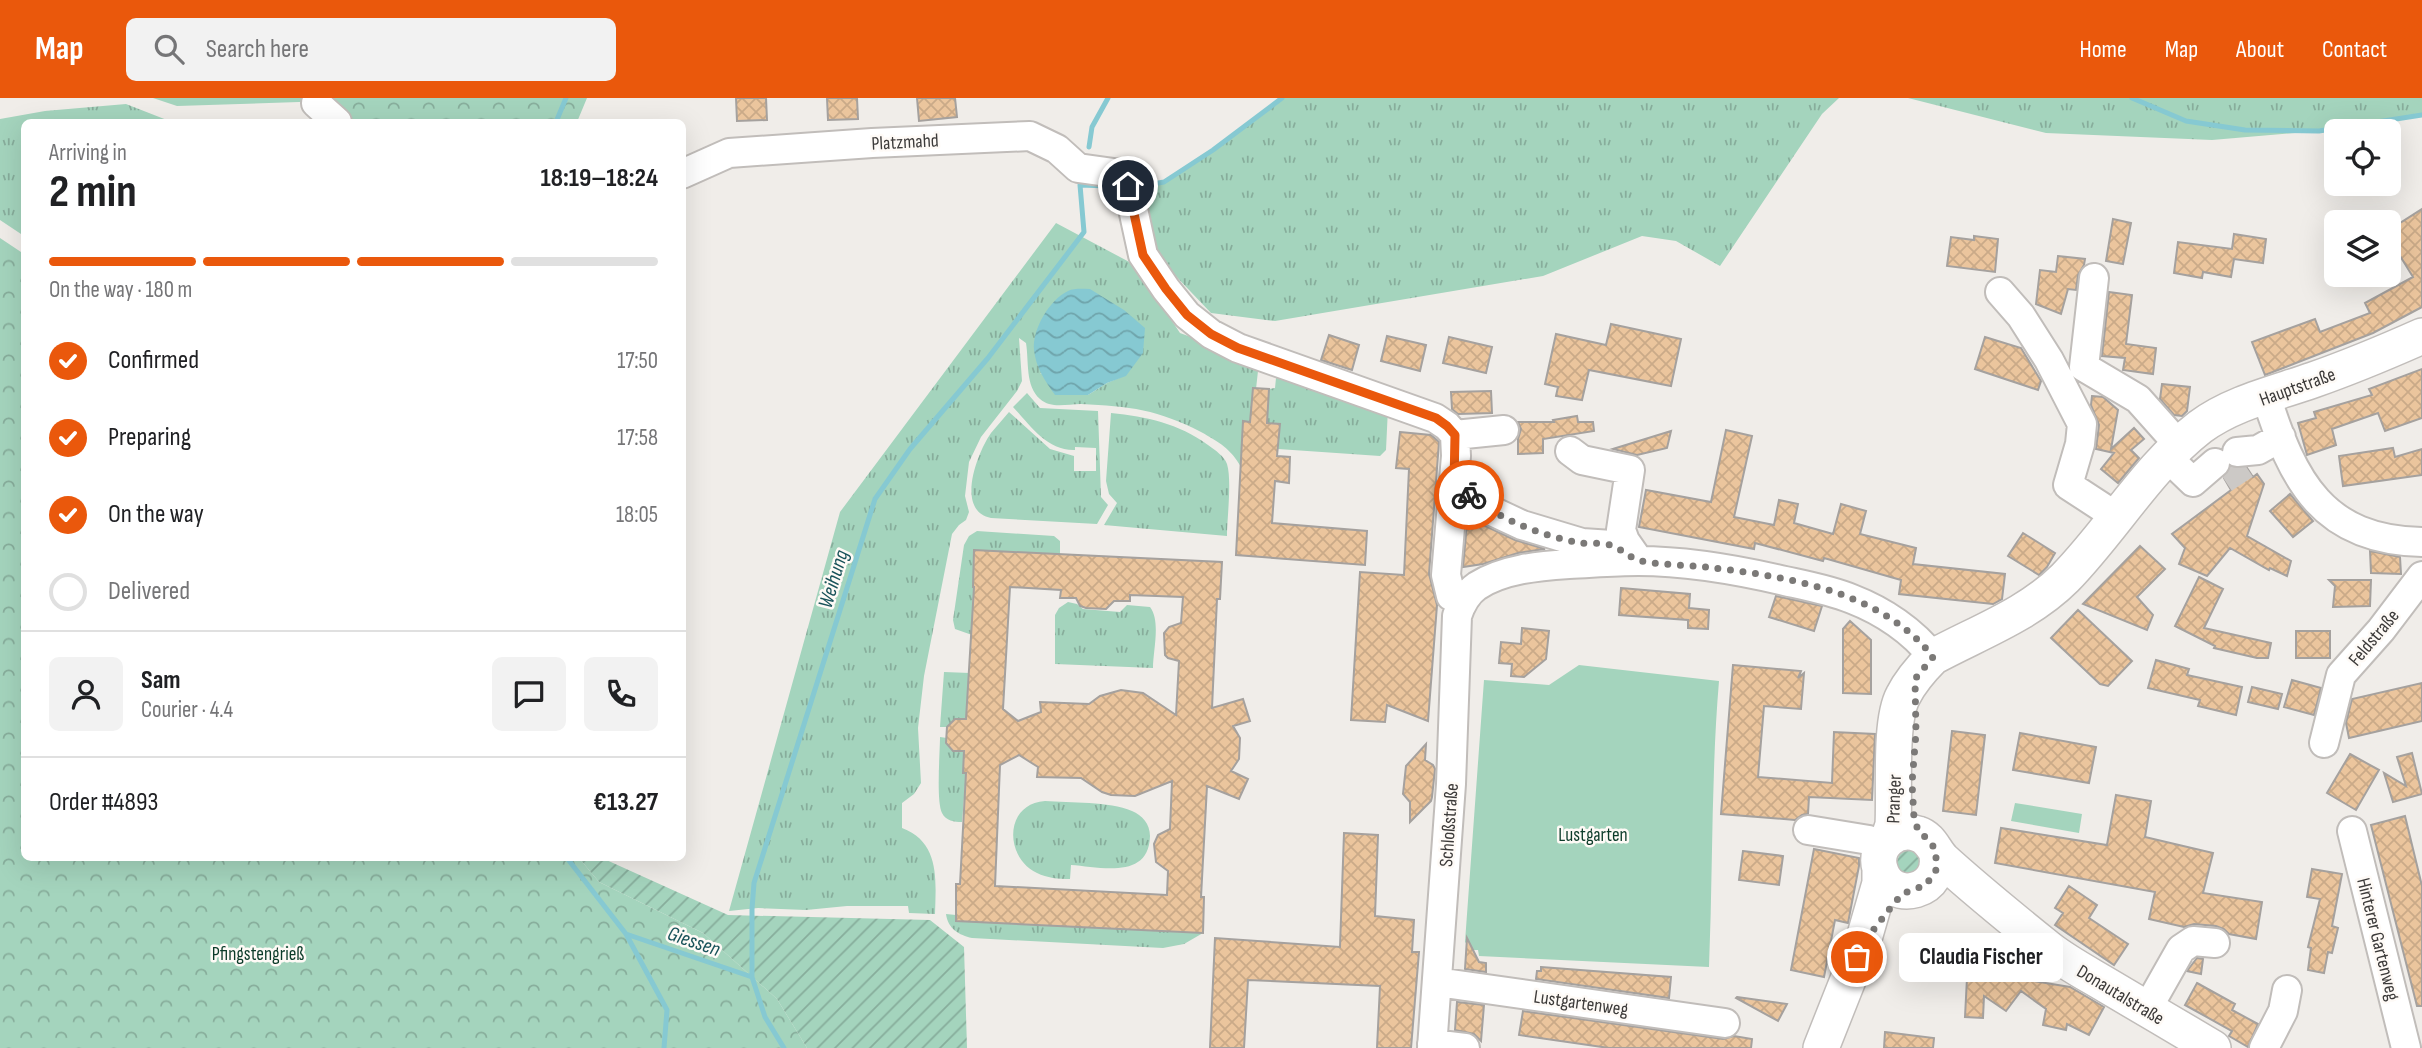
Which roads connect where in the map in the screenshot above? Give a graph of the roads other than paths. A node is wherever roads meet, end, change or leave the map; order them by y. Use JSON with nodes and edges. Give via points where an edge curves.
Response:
{"nodes":[{"id":1,"x":316,"y":103,"type":"dead end"},
{"id":2,"x":334,"y":119,"type":"edge"},
{"id":3,"x":686,"y":172,"type":"edge"},
{"id":4,"x":2094,"y":278,"type":"dead end"},
{"id":5,"x":2000,"y":292,"type":"dead end"},
{"id":6,"x":2422,"y":336,"type":"edge"},
{"id":7,"x":2266,"y":396,"type":"junction"},
{"id":8,"x":1504,"y":430,"type":"dead end"},
{"id":9,"x":1455,"y":435,"type":"junction"},
{"id":10,"x":1570,"y":451,"type":"dead end"},
{"id":11,"x":2173,"y":451,"type":"junction"},
{"id":12,"x":2243,"y":458,"type":"junction"},
{"id":13,"x":1454,"y":483,"type":"junction"},
{"id":14,"x":2117,"y":517,"type":"junction"},
{"id":15,"x":2422,"y":542,"type":"edge"},
{"id":16,"x":1639,"y":561,"type":"junction"},
{"id":17,"x":2422,"y":576,"type":"edge"},
{"id":18,"x":1462,"y":602,"type":"junction"},
{"id":19,"x":1924,"y":668,"type":"junction"},
{"id":20,"x":2324,"y":743,"type":"dead end"},
{"id":21,"x":1808,"y":830,"type":"dead end"},
{"id":22,"x":2352,"y":831,"type":"dead end"},
{"id":23,"x":1930,"y":844,"type":"junction"},
{"id":24,"x":1883,"y":853,"type":"junction"},
{"id":25,"x":1919,"y":888,"type":"junction"},
{"id":26,"x":2000,"y":908,"type":"junction"},
{"id":27,"x":1864,"y":942,"type":"junction"},
{"id":28,"x":2214,"y":943,"type":"dead end"},
{"id":29,"x":1437,"y":982,"type":"junction"},
{"id":30,"x":2287,"y":989,"type":"dead end"},
{"id":31,"x":2147,"y":1009,"type":"junction"},
{"id":32,"x":1725,"y":1023,"type":"dead end"},
{"id":33,"x":1432,"y":1046,"type":"edge"},
{"id":34,"x":1465,"y":1048,"type":"edge"},
{"id":35,"x":1821,"y":1048,"type":"edge"},
{"id":36,"x":2213,"y":1048,"type":"edge"},
{"id":37,"x":2264,"y":1048,"type":"edge"},
{"id":38,"x":2406,"y":1048,"type":"edge"}],
"edges":[{"from":1,"to":2,"type":"street"},
{"from":3,"to":9,"type":"street","name":"Platzmahd","via":[[729,153],[1030,136],[1057,149],[1078,168],[1121,174],[1128,186],[1143,255],[1187,315],[1211,334],[1238,348],[1436,418]]},
{"from":4,"to":11,"type":"street","via":[[2084,367],[2138,399]]},
{"from":5,"to":14,"type":"street","via":[[2049,360],[2082,424],[2068,485]]},
{"from":6,"to":7,"type":"main road","name":"Hauptstraße","via":[[2354,366]]},
{"from":7,"to":11,"type":"main road","name":"Hauptstraße","via":[[2202,425]]},
{"from":7,"to":12,"type":"street"},
{"from":8,"to":9,"type":"street"},
{"from":9,"to":13,"type":"street"},
{"from":10,"to":16,"type":"street","via":[[1581,460],[1631,462],[1621,530]]},
{"from":11,"to":12,"type":"street","via":[[2193,482],[2205,491]]},
{"from":11,"to":14,"type":"main road","name":"Hauptstraße"},
{"from":12,"to":15,"type":"street","via":[[2303,485],[2321,506],[2363,533]]},
{"from":13,"to":16,"type":"street","via":[[1492,511],[1522,525],[1582,543],[1612,545]]},
{"from":13,"to":18,"type":"street","via":[[1446,575],[1451,596]]},
{"from":14,"to":19,"type":"main road","name":"Hauptstraße","via":[[2064,579],[2036,603]]},
{"from":16,"to":18,"type":"street","via":[[1547,566],[1499,575],[1475,587]]},
{"from":16,"to":19,"type":"street","via":[[1746,572],[1826,589],[1899,624],[1921,642]]},
{"from":17,"to":20,"type":"street","name":"Feldstraße","via":[[2341,675]]},
{"from":18,"to":29,"type":"street","name":"Schloßstraße","via":[[1454,646],[1451,784]]},
{"from":19,"to":23,"type":"main road","name":"Pranger","via":[[1912,783],[1915,822]]},
{"from":19,"to":24,"type":"main road","name":"Pranger","via":[[1902,697],[1893,825]]},
{"from":21,"to":24,"type":"street","via":[[1869,841]]},
{"from":22,"to":38,"type":"street","name":"Hinterer Gartenweg"},
{"from":23,"to":24,"type":"main road","via":[[1906,832],[1896,834]]},
{"from":23,"to":25,"type":"main road","via":[[1936,870]]},
{"from":23,"to":26,"type":"main road"},
{"from":24,"to":25,"type":"main road","via":[[1885,880],[1902,891]]},
{"from":24,"to":27,"type":"main road","name":"Pranger"},
{"from":25,"to":26,"type":"main road","via":[[1957,890]]},
{"from":25,"to":27,"type":"main road","via":[[1904,893]]},
{"from":26,"to":31,"type":"main road","name":"Donautalstraße","via":[[2054,952]]},
{"from":27,"to":35,"type":"main road"},
{"from":28,"to":31,"type":"street","via":[[2193,941],[2181,949]]},
{"from":29,"to":32,"type":"street","name":"Lustgartenweg"},
{"from":29,"to":33,"type":"street","name":"Schloßstraße"},
{"from":30,"to":37,"type":"street","via":[[2283,1011]]},
{"from":31,"to":36,"type":"main road","name":"Donautalstraße"},
{"from":33,"to":34,"type":"street"}]}
